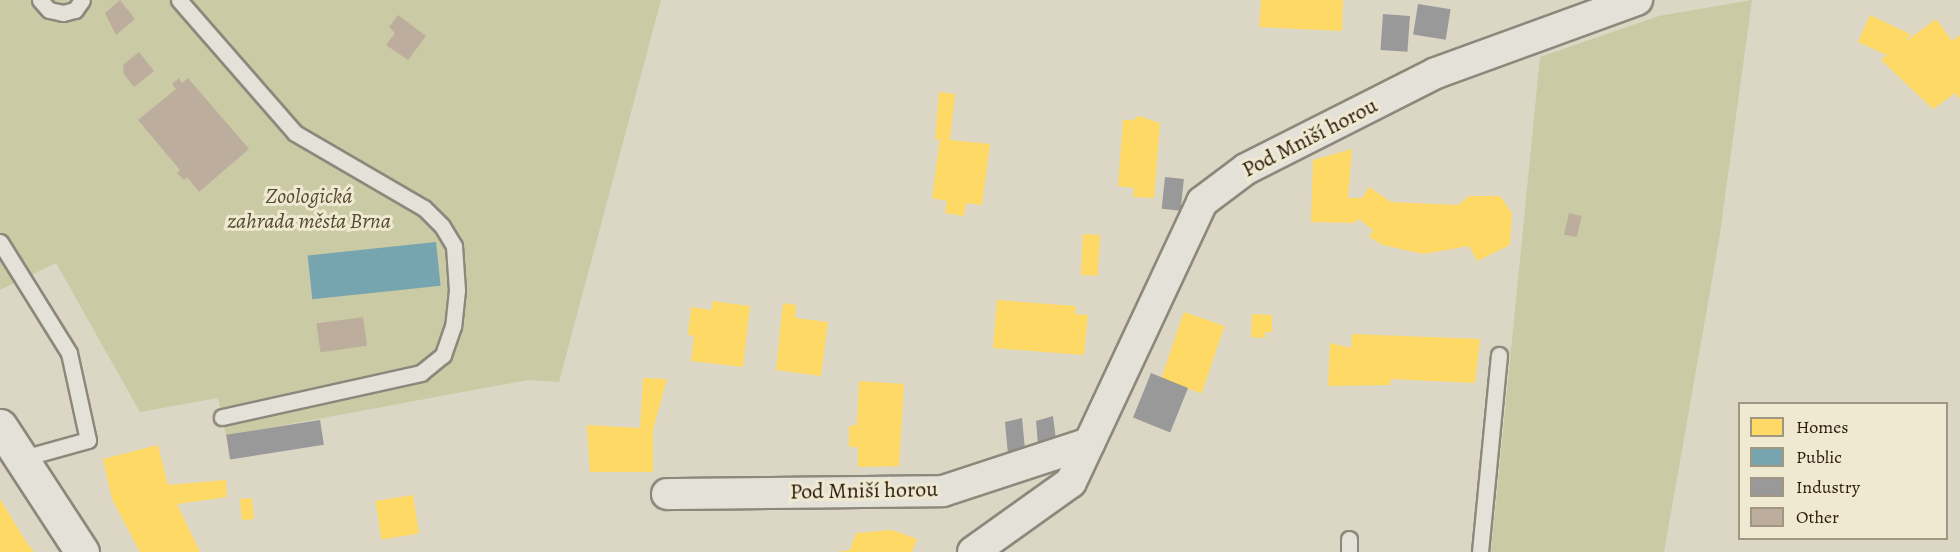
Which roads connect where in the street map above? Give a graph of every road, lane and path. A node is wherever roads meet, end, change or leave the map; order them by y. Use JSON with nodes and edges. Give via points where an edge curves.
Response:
{"nodes":[{"id":1,"x":40,"y":0,"type":"edge"},
{"id":2,"x":82,"y":0,"type":"edge"},
{"id":3,"x":179,"y":0,"type":"edge"},
{"id":4,"x":1637,"y":0,"type":"edge"},
{"id":5,"x":0,"y":242,"type":"edge"},
{"id":6,"x":1499,"y":355,"type":"dead end"},
{"id":7,"x":222,"y":417,"type":"dead end"},
{"id":8,"x":0,"y":426,"type":"edge"},
{"id":9,"x":1089,"y":443,"type":"junction"},
{"id":10,"x":20,"y":459,"type":"junction"},
{"id":11,"x":667,"y":494,"type":"dead end"},
{"id":12,"x":82,"y":552,"type":"edge"},
{"id":13,"x":973,"y":552,"type":"edge"},
{"id":14,"x":1480,"y":552,"type":"edge"}],
"edges":[{"from":1,"to":2,"type":"lane","via":[[49,10],[63,13],[75,10]]},
{"from":3,"to":7,"type":"lane","via":[[295,133],[423,208],[442,226],[454,246],[457,291],[453,326],[443,355],[421,373]]},
{"from":4,"to":9,"type":"street","name":"Pod Mniší horou","via":[[1436,73],[1246,169],[1202,202]]},
{"from":5,"to":10,"type":"lane","via":[[69,353],[88,440]]},
{"from":6,"to":14,"type":"lane"},
{"from":8,"to":10,"type":"street"},
{"from":9,"to":11,"type":"street","name":"Pod Mniší horou","via":[[943,491]]},
{"from":9,"to":13,"type":"street","name":"Pod Mniší horou","via":[[1071,482]]},
{"from":10,"to":12,"type":"street"}]}
